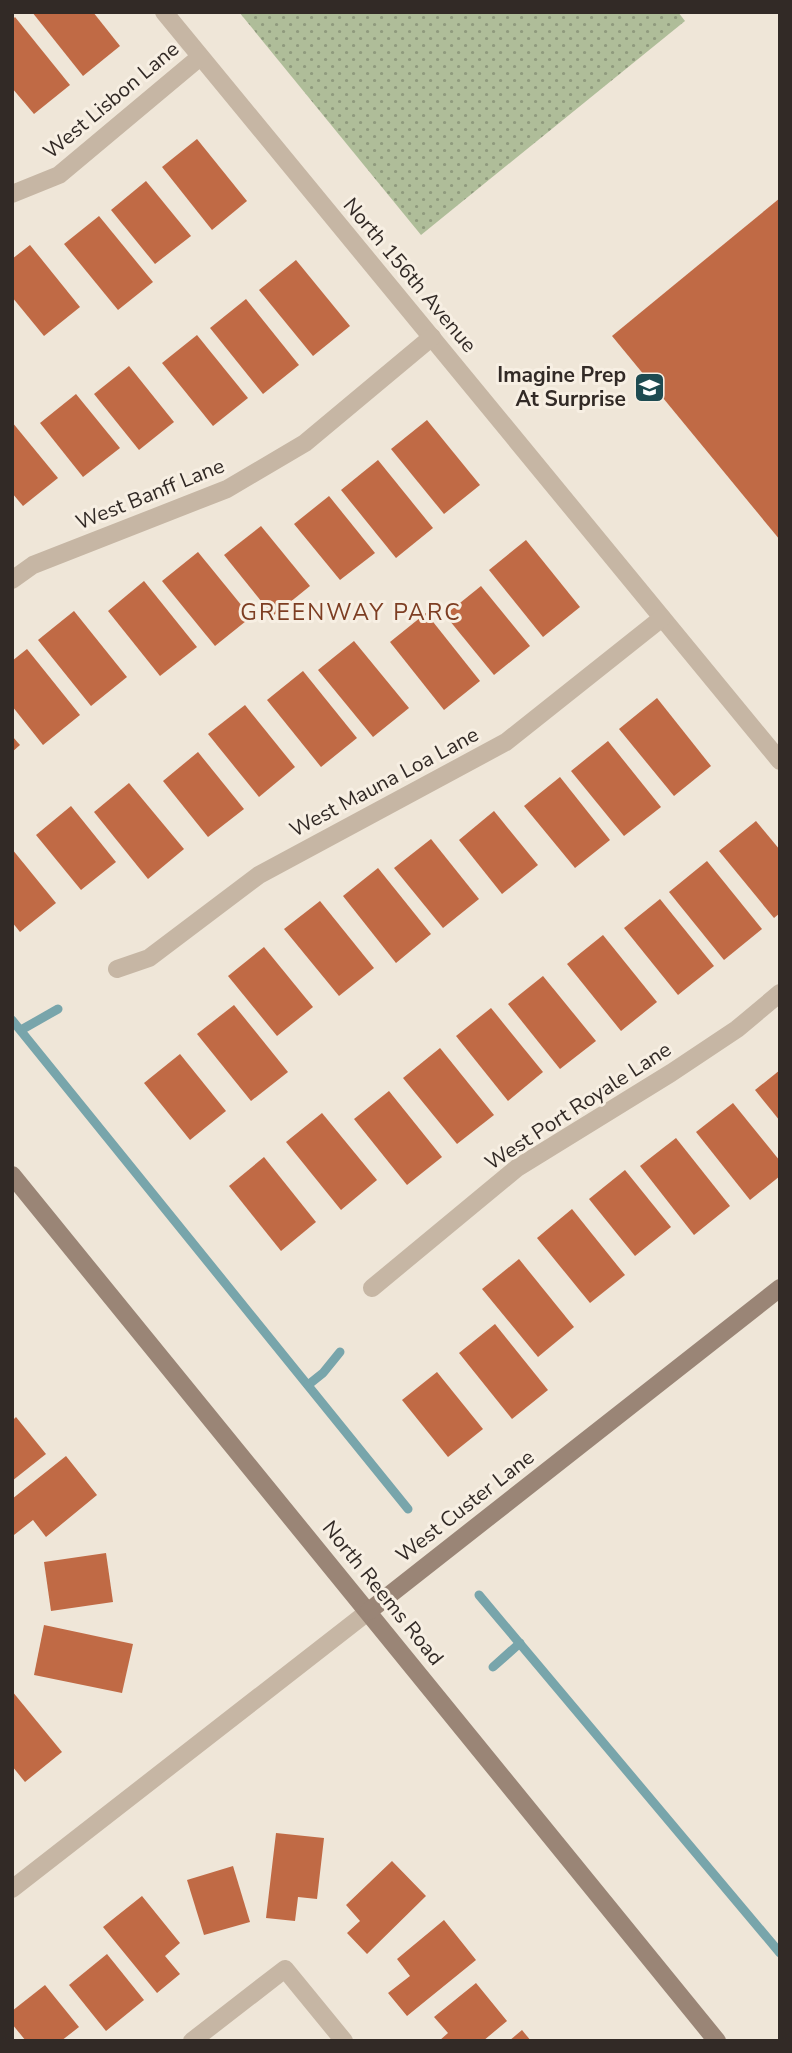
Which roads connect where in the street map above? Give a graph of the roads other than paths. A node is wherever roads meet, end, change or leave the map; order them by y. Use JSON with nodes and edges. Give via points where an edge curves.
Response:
{"nodes":[{"id":1,"x":164,"y":12,"type":"edge"},
{"id":2,"x":200,"y":57,"type":"junction"},
{"id":3,"x":12,"y":194,"type":"edge"},
{"id":4,"x":432,"y":337,"type":"junction"},
{"id":5,"x":12,"y":580,"type":"edge"},
{"id":6,"x":662,"y":618,"type":"junction"},
{"id":7,"x":780,"y":761,"type":"edge"},
{"id":8,"x":117,"y":969,"type":"dead end"},
{"id":9,"x":780,"y":993,"type":"edge"},
{"id":10,"x":12,"y":1175,"type":"edge"},
{"id":11,"x":780,"y":1287,"type":"edge"},
{"id":12,"x":372,"y":1288,"type":"dead end"},
{"id":13,"x":369,"y":1611,"type":"junction"},
{"id":14,"x":12,"y":1889,"type":"edge"},
{"id":15,"x":192,"y":2041,"type":"edge"},
{"id":16,"x":344,"y":2041,"type":"edge"},
{"id":17,"x":717,"y":2041,"type":"edge"}],
"edges":[{"from":1,"to":2,"type":"street","name":"North 156th Avenue"},
{"from":2,"to":3,"type":"street","name":"West Lisbon Lane","via":[[59,176]]},
{"from":2,"to":4,"type":"street","name":"North 156th Avenue"},
{"from":4,"to":5,"type":"street","name":"West Banff Lane","via":[[305,443],[227,489],[33,565]]},
{"from":4,"to":6,"type":"street","name":"North 156th Avenue"},
{"from":6,"to":7,"type":"street","name":"North 156th Avenue"},
{"from":6,"to":8,"type":"street","name":"West Mauna Loa Lane","via":[[506,742],[259,875],[149,958]]},
{"from":9,"to":12,"type":"street","name":"West Port Royale Lane","via":[[682,1066],[517,1168]]},
{"from":10,"to":13,"type":"main road","name":"North Reems Road"},
{"from":11,"to":13,"type":"main road","name":"West Custer Lane"},
{"from":13,"to":14,"type":"street","name":"West Custer Lane"},
{"from":13,"to":17,"type":"main road","name":"North Reems Road"},
{"from":15,"to":16,"type":"street","via":[[285,1969]]}]}
